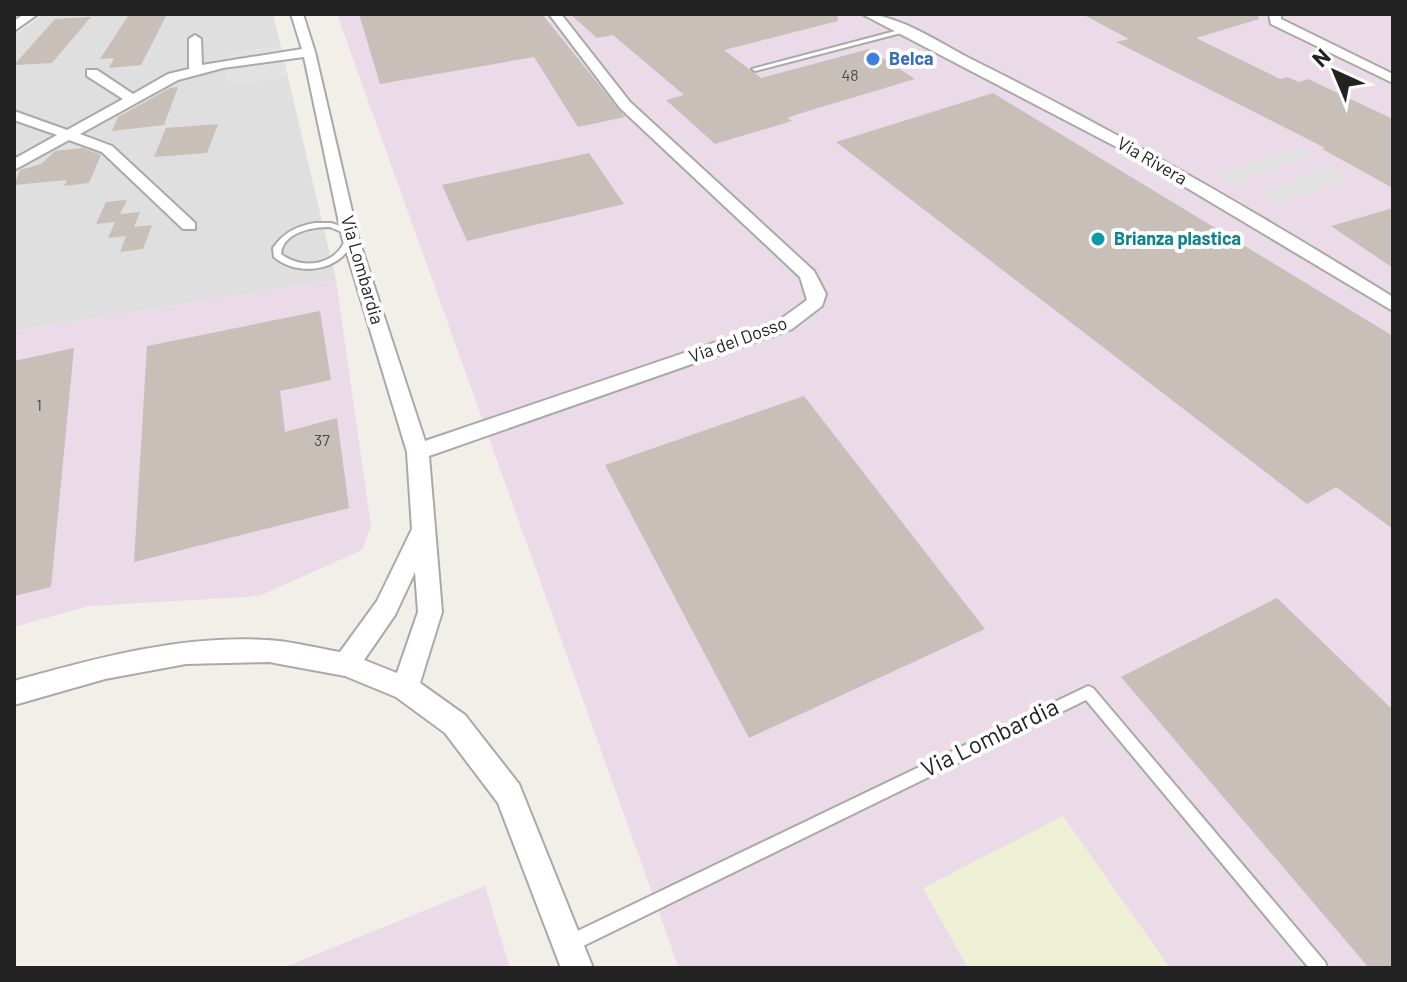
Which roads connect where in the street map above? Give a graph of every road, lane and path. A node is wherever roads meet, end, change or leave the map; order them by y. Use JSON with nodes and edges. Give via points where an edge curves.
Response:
{"nodes":[{"id":1,"x":32,"y":14,"type":"edge"},
{"id":2,"x":297,"y":14,"type":"edge"},
{"id":3,"x":555,"y":14,"type":"edge"},
{"id":4,"x":868,"y":14,"type":"edge"},
{"id":5,"x":1275,"y":14,"type":"edge"},
{"id":6,"x":14,"y":27,"type":"edge"},
{"id":7,"x":903,"y":31,"type":"junction"},
{"id":8,"x":195,"y":39,"type":"dead end"},
{"id":9,"x":309,"y":52,"type":"junction"},
{"id":10,"x":196,"y":69,"type":"junction"},
{"id":11,"x":755,"y":69,"type":"dead end"},
{"id":12,"x":92,"y":73,"type":"dead end"},
{"id":13,"x":1393,"y":79,"type":"edge"},
{"id":14,"x":132,"y":99,"type":"junction"},
{"id":15,"x":14,"y":115,"type":"edge"},
{"id":16,"x":69,"y":134,"type":"junction"},
{"id":17,"x":14,"y":165,"type":"edge"},
{"id":18,"x":189,"y":226,"type":"dead end"},
{"id":19,"x":350,"y":237,"type":"junction"},
{"id":20,"x":1393,"y":305,"type":"edge"},
{"id":21,"x":418,"y":452,"type":"junction"},
{"id":22,"x":425,"y":526,"type":"junction"},
{"id":23,"x":346,"y":665,"type":"junction"},
{"id":24,"x":405,"y":688,"type":"junction"},
{"id":25,"x":14,"y":693,"type":"edge"},
{"id":26,"x":572,"y":956,"type":"edge"},
{"id":27,"x":1319,"y":968,"type":"edge"}],
"edges":[{"from":1,"to":6,"type":"street"},
{"from":2,"to":9,"type":"street","name":"Via Lombardia"},
{"from":3,"to":21,"type":"street","name":"Via del Dosso","via":[[625,105],[808,275],[816,302],[785,325]]},
{"from":4,"to":7,"type":"street","name":"Via Rivera"},
{"from":5,"to":13,"type":"street","via":[[1275,21]]},
{"from":7,"to":11,"type":"lane"},
{"from":7,"to":20,"type":"street","name":"Via Rivera","via":[[1121,143]]},
{"from":8,"to":10,"type":"street"},
{"from":9,"to":10,"type":"street"},
{"from":9,"to":19,"type":"street","name":"Via Lombardia"},
{"from":10,"to":14,"type":"street"},
{"from":12,"to":14,"type":"street"},
{"from":14,"to":16,"type":"street"},
{"from":15,"to":16,"type":"street"},
{"from":16,"to":17,"type":"street"},
{"from":16,"to":18,"type":"street","via":[[107,149]]},
{"from":19,"to":19,"type":"lane","via":[[340,227],[308,226],[281,242],[277,255],[290,265],[314,266],[346,251]]},
{"from":19,"to":21,"type":"street","name":"Via Lombardia"},
{"from":21,"to":22,"type":"street","name":"Via Lombardia"},
{"from":22,"to":23,"type":"street","via":[[386,608]]},
{"from":22,"to":24,"type":"street","name":"Via Lombardia","via":[[430,612]]},
{"from":23,"to":24,"type":"street","name":"Via Lombardia"},
{"from":23,"to":25,"type":"street","name":"Via Lombardia","via":[[269,651],[186,653],[105,667]]},
{"from":24,"to":26,"type":"street","name":"Via Lombardia","via":[[455,724],[509,794]]},
{"from":26,"to":27,"type":"lane","name":"Via Lombardia","via":[[1088,692]]}]}
